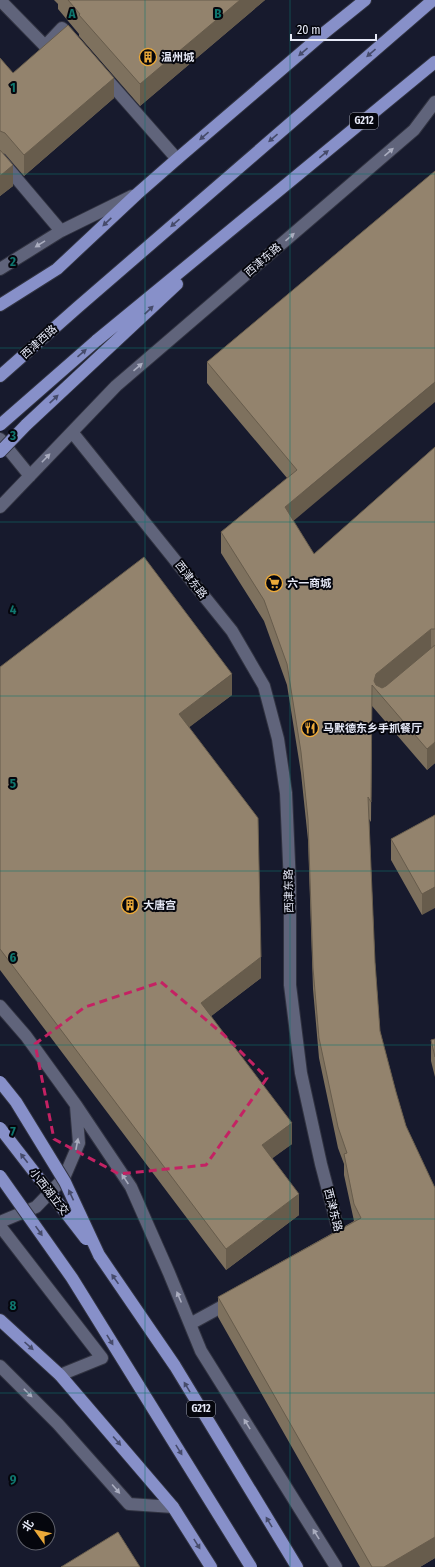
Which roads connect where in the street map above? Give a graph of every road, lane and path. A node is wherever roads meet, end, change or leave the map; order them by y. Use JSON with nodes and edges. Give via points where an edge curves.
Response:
{"nodes":[{"id":1,"x":0,"y":0,"type":"edge"},
{"id":2,"x":365,"y":0,"type":"edge"},
{"id":3,"x":433,"y":0,"type":"edge"},
{"id":4,"x":83,"y":52,"type":"edge"},
{"id":5,"x":435,"y":62,"type":"edge"},
{"id":6,"x":98,"y":70,"type":"edge"},
{"id":7,"x":435,"y":102,"type":"edge"},
{"id":8,"x":0,"y":159,"type":"edge"},
{"id":9,"x":177,"y":159,"type":"junction"},
{"id":10,"x":294,"y":179,"type":"junction"},
{"id":11,"x":137,"y":194,"type":"junction"},
{"id":12,"x":61,"y":231,"type":"junction"},
{"id":13,"x":0,"y":269,"type":"edge"},
{"id":14,"x":0,"y":305,"type":"edge"},
{"id":15,"x":0,"y":376,"type":"edge"},
{"id":16,"x":0,"y":425,"type":"edge"},
{"id":17,"x":72,"y":432,"type":"junction"},
{"id":18,"x":0,"y":439,"type":"edge"},
{"id":19,"x":0,"y":452,"type":"edge"},
{"id":20,"x":30,"y":476,"type":"junction"},
{"id":21,"x":0,"y":507,"type":"edge"},
{"id":22,"x":0,"y":1006,"type":"edge"},
{"id":23,"x":0,"y":1082,"type":"edge"},
{"id":24,"x":76,"y":1105,"type":"junction"},
{"id":25,"x":0,"y":1128,"type":"edge"},
{"id":26,"x":0,"y":1176,"type":"edge"},
{"id":27,"x":0,"y":1222,"type":"edge"},
{"id":28,"x":0,"y":1226,"type":"edge"},
{"id":29,"x":327,"y":1248,"type":"edge"},
{"id":30,"x":99,"y":1255,"type":"junction"},
{"id":31,"x":245,"y":1293,"type":"edge"},
{"id":32,"x":0,"y":1320,"type":"edge"},
{"id":33,"x":190,"y":1324,"type":"junction"},
{"id":34,"x":0,"y":1366,"type":"edge"},
{"id":35,"x":60,"y":1375,"type":"junction"},
{"id":36,"x":173,"y":1507,"type":"junction"},
{"id":37,"x":211,"y":1567,"type":"edge"},
{"id":38,"x":251,"y":1567,"type":"edge"},
{"id":39,"x":297,"y":1567,"type":"edge"},
{"id":40,"x":336,"y":1567,"type":"edge"}],
"edges":[{"from":1,"to":4,"type":"street","via":[[45,46],[62,28]]},
{"from":2,"to":9,"type":"main road","one_way":true},
{"from":3,"to":15,"type":"main road","name":"西津西路","one_way":true},
{"from":10,"to":5,"type":"main road","number":"G212","one_way":true},
{"from":6,"to":9,"type":"street"},
{"from":17,"to":7,"type":"street","name":"西津东路","one_way":true,"via":[[116,386],[414,130]]},
{"from":8,"to":12,"type":"street"},
{"from":9,"to":11,"type":"main road"},
{"from":16,"to":10,"type":"main road","one_way":true,"bridge":true,"via":[[96,341]]},
{"from":19,"to":10,"type":"main road","one_way":true,"bridge":true,"via":[[26,425]]},
{"from":11,"to":12,"type":"street"},
{"from":11,"to":14,"type":"main road","one_way":true,"via":[[57,269]]},
{"from":12,"to":13,"type":"street","one_way":true},
{"from":20,"to":17,"type":"street","name":"西津东路","one_way":true},
{"from":17,"to":29,"type":"street","name":"西津东路","via":[[232,631],[264,686],[278,739],[286,793],[290,885],[290,985],[301,1073],[341,1240]]},
{"from":18,"to":20,"type":"street"},
{"from":20,"to":21,"type":"street","name":"西津东路"},
{"from":22,"to":24,"type":"street","via":[[26,1036]]},
{"from":30,"to":23,"type":"main road","one_way":true,"bridge":true,"via":[[65,1182],[16,1102]]},
{"from":27,"to":24,"type":"street","one_way":true,"via":[[36,1207],[64,1178],[79,1143]]},
{"from":33,"to":24,"type":"street","one_way":true,"via":[[130,1187]]},
{"from":30,"to":25,"type":"main road","name":"小西湖立交","one_way":true,"bridge":true},
{"from":26,"to":38,"type":"main road","one_way":true,"bridge":true,"via":[[72,1278]]},
{"from":28,"to":35,"type":"street","via":[[102,1358]]},
{"from":39,"to":30,"type":"main road","number":"G212","one_way":true,"via":[[175,1366]]},
{"from":31,"to":33,"type":"street"},
{"from":32,"to":35,"type":"main road","one_way":true},
{"from":40,"to":33,"type":"street","one_way":true,"via":[[201,1351]]},
{"from":34,"to":36,"type":"street","one_way":true,"via":[[58,1424],[129,1504]]},
{"from":35,"to":36,"type":"main road","one_way":true},
{"from":36,"to":37,"type":"main road","one_way":true}]}
